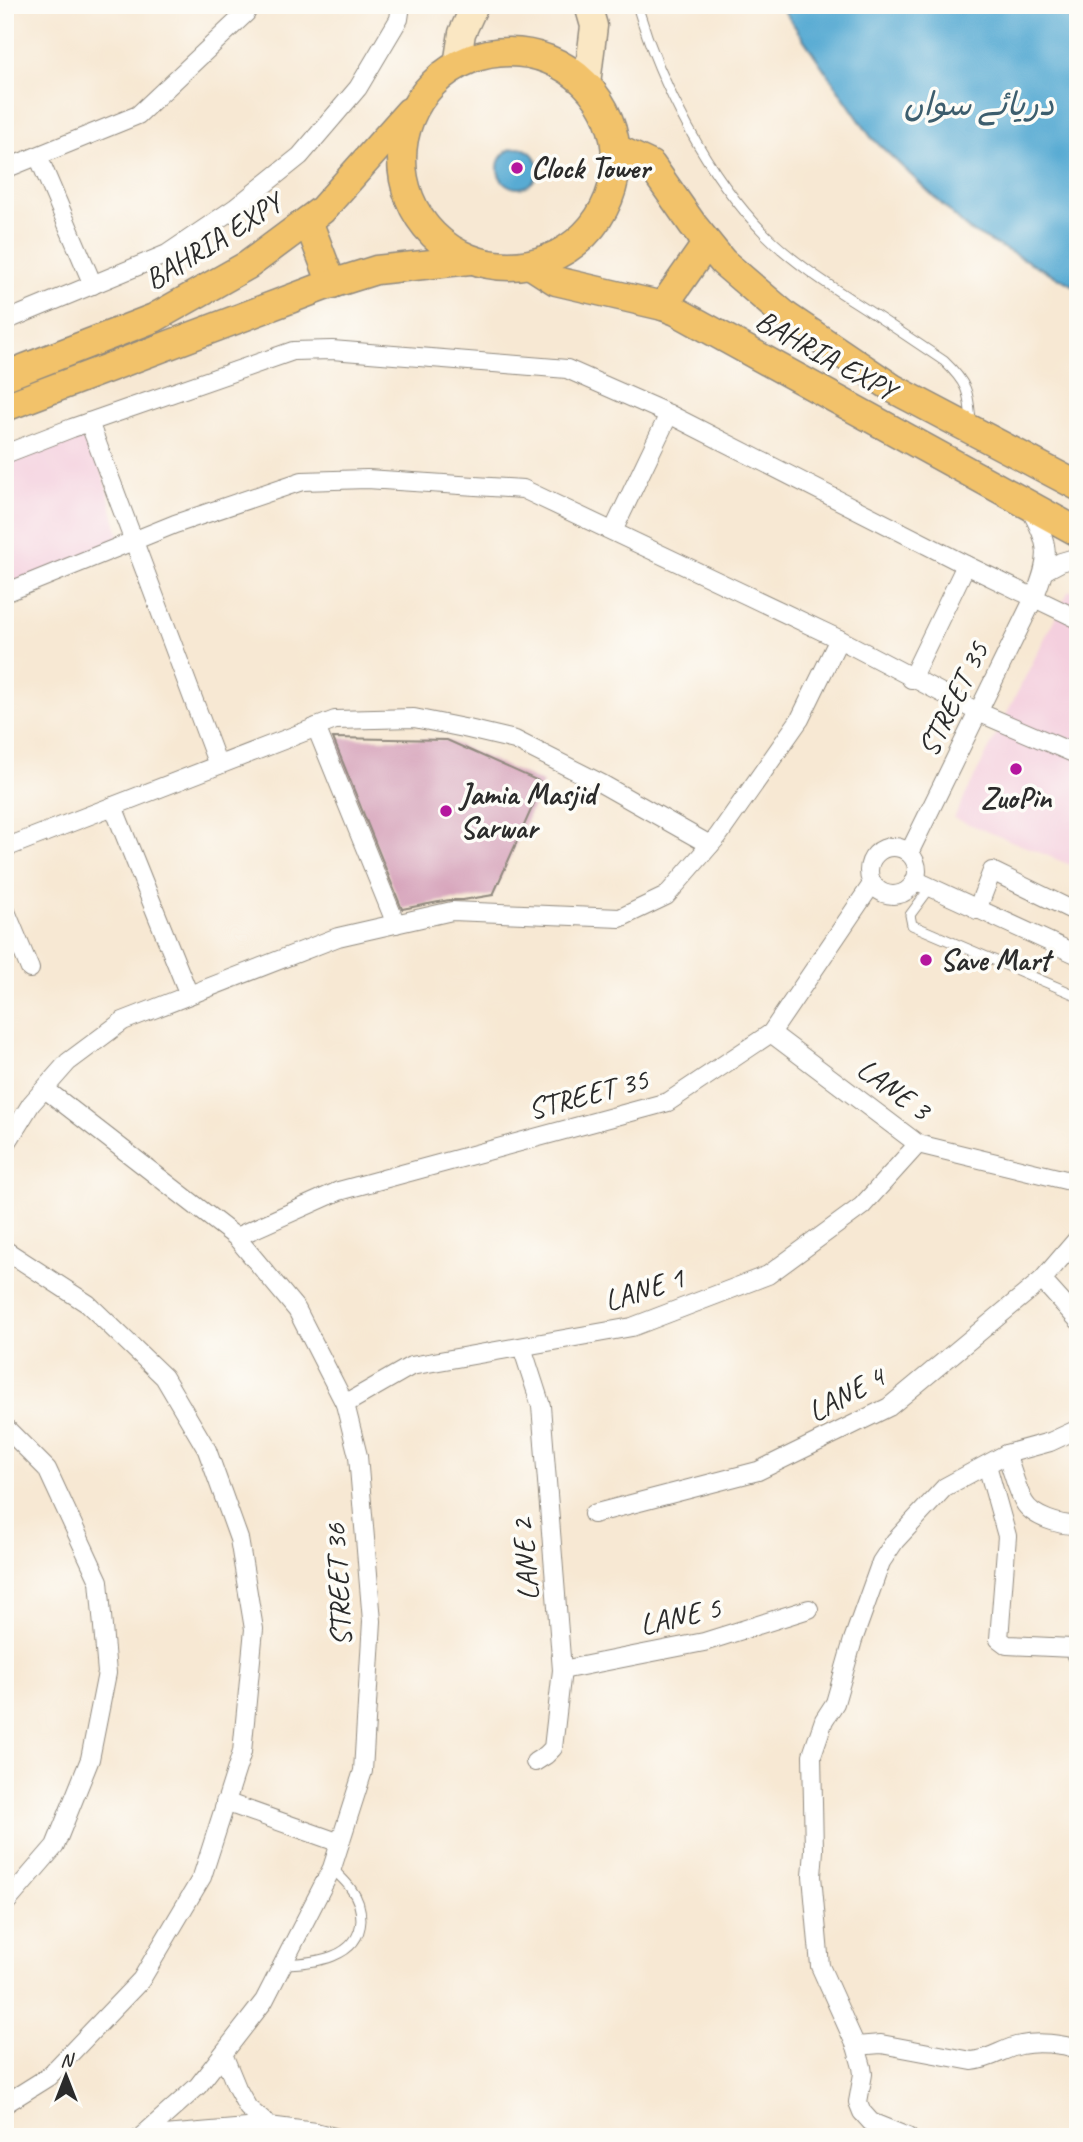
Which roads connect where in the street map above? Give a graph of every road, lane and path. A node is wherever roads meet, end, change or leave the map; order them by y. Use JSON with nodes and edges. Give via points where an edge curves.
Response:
{"nodes":[{"id":1,"x":249,"y":5,"type":"edge"},
{"id":2,"x":401,"y":5,"type":"edge"},
{"id":3,"x":475,"y":5,"type":"edge"},
{"id":4,"x":588,"y":5,"type":"edge"},
{"id":5,"x":637,"y":5,"type":"edge"},
{"id":6,"x":457,"y":65,"type":"junction"},
{"id":7,"x":587,"y":84,"type":"junction"},
{"id":8,"x":416,"y":105,"type":"junction"},
{"id":9,"x":617,"y":149,"type":"junction"},
{"id":10,"x":38,"y":156,"type":"junction"},
{"id":11,"x":5,"y":169,"type":"edge"},
{"id":12,"x":308,"y":220,"type":"junction"},
{"id":13,"x":707,"y":243,"type":"junction"},
{"id":14,"x":470,"y":260,"type":"junction"},
{"id":15,"x":531,"y":265,"type":"junction"},
{"id":16,"x":332,"y":284,"type":"junction"},
{"id":17,"x":93,"y":285,"type":"junction"},
{"id":18,"x":663,"y":306,"type":"junction"},
{"id":19,"x":5,"y":321,"type":"edge"},
{"id":20,"x":5,"y":376,"type":"edge"},
{"id":21,"x":5,"y":407,"type":"edge"},
{"id":22,"x":669,"y":414,"type":"junction"},
{"id":23,"x":89,"y":422,"type":"junction"},
{"id":24,"x":971,"y":430,"type":"junction"},
{"id":25,"x":5,"y":454,"type":"edge"},
{"id":26,"x":1078,"y":486,"type":"edge"},
{"id":27,"x":1028,"y":505,"type":"junction"},
{"id":28,"x":613,"y":531,"type":"junction"},
{"id":29,"x":1078,"y":532,"type":"edge"},
{"id":30,"x":133,"y":541,"type":"junction"},
{"id":31,"x":1078,"y":556,"type":"edge"},
{"id":32,"x":966,"y":565,"type":"junction"},
{"id":33,"x":1046,"y":570,"type":"junction"},
{"id":34,"x":5,"y":593,"type":"edge"},
{"id":35,"x":1034,"y":598,"type":"junction"},
{"id":36,"x":1078,"y":619,"type":"edge"},
{"id":37,"x":839,"y":639,"type":"junction"},
{"id":38,"x":911,"y":679,"type":"junction"},
{"id":39,"x":978,"y":712,"type":"junction"},
{"id":40,"x":316,"y":727,"type":"junction"},
{"id":41,"x":1078,"y":755,"type":"edge"},
{"id":42,"x":218,"y":765,"type":"junction"},
{"id":43,"x":113,"y":806,"type":"junction"},
{"id":44,"x":710,"y":845,"type":"junction"},
{"id":45,"x":5,"y":848,"type":"edge"},
{"id":46,"x":909,"y":853,"type":"junction"},
{"id":47,"x":872,"y":884,"type":"junction"},
{"id":48,"x":922,"y":884,"type":"junction"},
{"id":49,"x":5,"y":909,"type":"edge"},
{"id":50,"x":977,"y":910,"type":"junction"},
{"id":51,"x":1078,"y":913,"type":"edge"},
{"id":52,"x":396,"y":924,"type":"junction"},
{"id":53,"x":1078,"y":955,"type":"edge"},
{"id":54,"x":30,"y":969,"type":"dead end"},
{"id":55,"x":190,"y":995,"type":"junction"},
{"id":56,"x":1078,"y":996,"type":"edge"},
{"id":57,"x":771,"y":1033,"type":"junction"},
{"id":58,"x":45,"y":1089,"type":"junction"},
{"id":59,"x":918,"y":1144,"type":"junction"},
{"id":60,"x":5,"y":1146,"type":"edge"},
{"id":61,"x":1078,"y":1183,"type":"edge"},
{"id":62,"x":236,"y":1237,"type":"junction"},
{"id":63,"x":1078,"y":1238,"type":"edge"},
{"id":64,"x":5,"y":1250,"type":"edge"},
{"id":65,"x":1042,"y":1280,"type":"junction"},
{"id":66,"x":1078,"y":1320,"type":"edge"},
{"id":67,"x":522,"y":1347,"type":"junction"},
{"id":68,"x":345,"y":1404,"type":"junction"},
{"id":69,"x":5,"y":1427,"type":"edge"},
{"id":70,"x":1078,"y":1429,"type":"edge"},
{"id":71,"x":1006,"y":1454,"type":"junction"},
{"id":72,"x":987,"y":1465,"type":"junction"},
{"id":73,"x":593,"y":1514,"type":"dead end"},
{"id":74,"x":1074,"y":1524,"type":"edge"},
{"id":75,"x":809,"y":1609,"type":"dead end"},
{"id":76,"x":1078,"y":1659,"type":"edge"},
{"id":77,"x":562,"y":1670,"type":"junction"},
{"id":78,"x":534,"y":1762,"type":"dead end"},
{"id":79,"x":225,"y":1802,"type":"junction"},
{"id":80,"x":340,"y":1843,"type":"junction"},
{"id":81,"x":332,"y":1868,"type":"junction"},
{"id":82,"x":5,"y":1904,"type":"edge"},
{"id":83,"x":283,"y":1965,"type":"junction"},
{"id":84,"x":856,"y":2046,"type":"junction"},
{"id":85,"x":1078,"y":2049,"type":"edge"},
{"id":86,"x":223,"y":2053,"type":"junction"},
{"id":87,"x":5,"y":2104,"type":"edge"},
{"id":88,"x":269,"y":2126,"type":"junction"},
{"id":89,"x":141,"y":2137,"type":"edge"},
{"id":90,"x":334,"y":2137,"type":"edge"},
{"id":91,"x":908,"y":2137,"type":"edge"}],
"edges":[{"from":1,"to":10,"type":"street","via":[[246,13],[138,116]]},
{"from":2,"to":17,"type":"street","via":[[399,19],[358,88],[300,156],[236,208],[167,254]]},
{"from":3,"to":6,"type":"street","via":[[462,33]]},
{"from":4,"to":7,"type":"street","via":[[594,26]]},
{"from":5,"to":24,"type":"lane","via":[[670,89],[718,177],[766,234],[804,267],[944,360],[960,377],[970,400]]},
{"from":6,"to":7,"type":"main road","via":[[483,55],[529,54],[565,67]]},
{"from":6,"to":8,"type":"main road","via":[[434,82]]},
{"from":7,"to":9,"type":"main road","via":[[608,114]]},
{"from":8,"to":12,"type":"main road","name":"BAHRIA EXPY"},
{"from":8,"to":14,"type":"main road","via":[[403,139],[402,177],[415,212],[438,241]]},
{"from":9,"to":13,"type":"main road","name":"BAHRIA EXPY","via":[[651,165]]},
{"from":9,"to":15,"type":"main road","via":[[616,181],[599,219],[561,254]]},
{"from":10,"to":11,"type":"street"},
{"from":10,"to":17,"type":"street"},
{"from":12,"to":16,"type":"main road"},
{"from":12,"to":20,"type":"main road","name":"BAHRIA EXPY","via":[[248,265],[154,318]]},
{"from":13,"to":18,"type":"main road"},
{"from":13,"to":24,"type":"main road","name":"BAHRIA EXPY","via":[[786,316],[894,390]]},
{"from":14,"to":15,"type":"main road","via":[[510,267]]},
{"from":14,"to":16,"type":"main road","via":[[376,270]]},
{"from":15,"to":18,"type":"main road","name":"BAHRIA EXPY","via":[[556,281]]},
{"from":16,"to":21,"type":"main road"},
{"from":17,"to":19,"type":"street"},
{"from":18,"to":27,"type":"main road","name":"BAHRIA EXPY"},
{"from":22,"to":23,"type":"street","via":[[567,369],[332,350],[293,351]]},
{"from":22,"to":28,"type":"street"},
{"from":22,"to":32,"type":"street"},
{"from":23,"to":25,"type":"street"},
{"from":23,"to":30,"type":"street"},
{"from":24,"to":26,"type":"main road","name":"BAHRIA EXPY"},
{"from":27,"to":29,"type":"main road","name":"BAHRIA EXPY"},
{"from":27,"to":33,"type":"street","via":[[1043,534]]},
{"from":28,"to":30,"type":"street","via":[[523,489],[367,478],[302,481]]},
{"from":28,"to":37,"type":"street"},
{"from":30,"to":34,"type":"street"},
{"from":30,"to":42,"type":"street"},
{"from":31,"to":33,"type":"street"},
{"from":32,"to":35,"type":"street"},
{"from":32,"to":38,"type":"street"},
{"from":33,"to":35,"type":"street","name":"STREET 35"},
{"from":35,"to":36,"type":"street"},
{"from":35,"to":39,"type":"street","name":"STREET 35"},
{"from":37,"to":38,"type":"street"},
{"from":37,"to":44,"type":"street","via":[[800,719]]},
{"from":38,"to":39,"type":"street"},
{"from":39,"to":41,"type":"street"},
{"from":39,"to":46,"type":"street","name":"STREET 35"},
{"from":40,"to":42,"type":"street"},
{"from":40,"to":44,"type":"street","via":[[335,720],[414,718],[515,740]]},
{"from":40,"to":52,"type":"street"},
{"from":42,"to":43,"type":"street"},
{"from":43,"to":45,"type":"street"},
{"from":43,"to":55,"type":"street"},
{"from":44,"to":52,"type":"street","via":[[666,896],[620,918],[452,911]]},
{"from":46,"to":47,"type":"street","via":[[895,847],[879,851],[870,863]]},
{"from":46,"to":48,"type":"street"},
{"from":47,"to":48,"type":"street","via":[[897,895]]},
{"from":47,"to":57,"type":"street","name":"STREET 35"},
{"from":48,"to":50,"type":"street"},
{"from":48,"to":56,"type":"lane","via":[[910,915],[912,925]]},
{"from":49,"to":54,"type":"street"},
{"from":50,"to":51,"type":"street","via":[[992,871]]},
{"from":50,"to":53,"type":"street"},
{"from":52,"to":55,"type":"street","via":[[338,937]]},
{"from":55,"to":58,"type":"street","via":[[122,1021],[68,1062]]},
{"from":57,"to":59,"type":"street","name":"LANE 3"},
{"from":57,"to":62,"type":"street","name":"STREET 35","via":[[668,1102],[339,1191]]},
{"from":58,"to":60,"type":"street"},
{"from":58,"to":62,"type":"street","name":"STREET 36"},
{"from":59,"to":61,"type":"street","name":"LANE 3"},
{"from":59,"to":67,"type":"street","name":"LANE 1","via":[[862,1206],[768,1275],[632,1326]]},
{"from":62,"to":68,"type":"street","name":"STREET 36","via":[[297,1310]]},
{"from":63,"to":65,"type":"street","name":"LANE 4"},
{"from":64,"to":79,"type":"street","via":[[88,1304],[164,1377],[207,1450],[239,1539],[254,1629],[242,1752]]},
{"from":65,"to":66,"type":"street"},
{"from":65,"to":73,"type":"street","name":"LANE 4","via":[[889,1407],[758,1471]]},
{"from":67,"to":68,"type":"street","name":"LANE 1","via":[[411,1366]]},
{"from":67,"to":77,"type":"street","name":"LANE 2","via":[[541,1406]]},
{"from":68,"to":80,"type":"street","name":"STREET 36","via":[[358,1456],[372,1621],[363,1771]]},
{"from":69,"to":82,"type":"street","via":[[47,1469],[99,1581],[107,1673],[90,1759],[55,1846]]},
{"from":70,"to":71,"type":"street"},
{"from":71,"to":72,"type":"street"},
{"from":71,"to":74,"type":"street","via":[[1025,1504],[1046,1519]]},
{"from":72,"to":76,"type":"street","via":[[1007,1536],[999,1639],[1007,1645],[1072,1648]]},
{"from":72,"to":84,"type":"street","via":[[945,1487],[881,1563],[835,1703],[811,1755],[811,1876],[820,1966]]},
{"from":75,"to":77,"type":"street","name":"LANE 5","via":[[704,1642]]},
{"from":77,"to":78,"type":"street","name":"LANE 2","via":[[552,1748]]},
{"from":79,"to":80,"type":"street"},
{"from":79,"to":87,"type":"street","via":[[202,1877],[141,1980],[48,2077]]},
{"from":80,"to":81,"type":"street","name":"STREET 36"},
{"from":81,"to":83,"type":"street","name":"STREET 36"},
{"from":81,"to":83,"type":"lane","via":[[361,1908],[360,1932],[351,1946],[331,1956],[313,1963]]},
{"from":83,"to":86,"type":"street","name":"STREET 36","via":[[264,2001]]},
{"from":84,"to":85,"type":"street","via":[[881,2043],[972,2061],[987,2060],[1021,2045]]},
{"from":84,"to":91,"type":"street","via":[[863,2074],[858,2102],[862,2112],[870,2122]]},
{"from":86,"to":88,"type":"street","via":[[248,2108]]},
{"from":86,"to":89,"type":"street","name":"STREET 36","via":[[198,2086]]},
{"from":88,"to":89,"type":"street"},
{"from":88,"to":90,"type":"street"}]}
